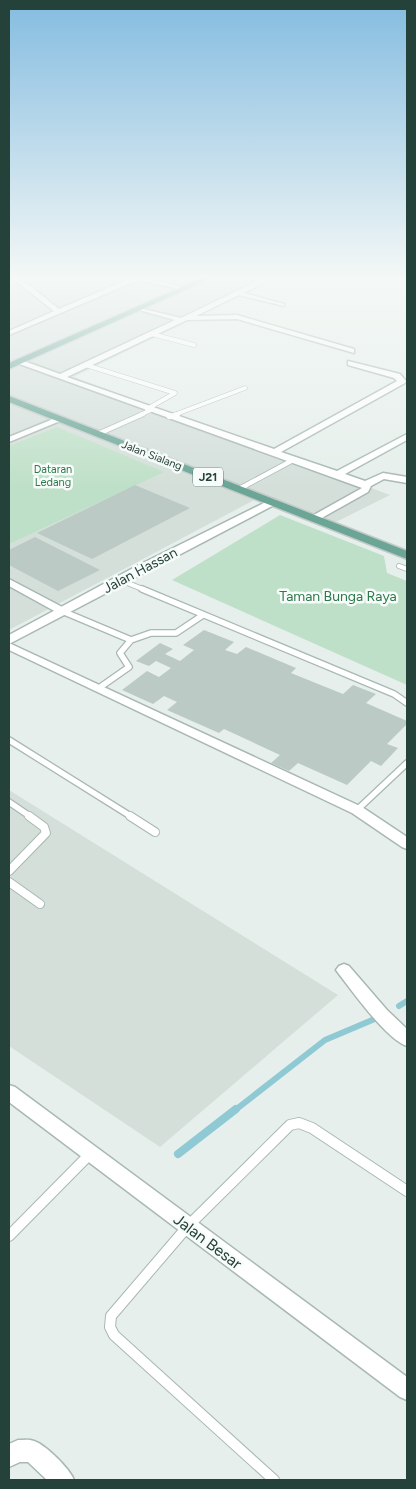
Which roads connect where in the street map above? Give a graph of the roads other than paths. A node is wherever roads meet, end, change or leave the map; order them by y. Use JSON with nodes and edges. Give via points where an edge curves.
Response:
{"nodes":[{"id":1,"x":40,"y":347,"type":"edge"},
{"id":2,"x":51,"y":347,"type":"edge"},
{"id":3,"x":123,"y":347,"type":"edge"},
{"id":4,"x":339,"y":347,"type":"edge"},
{"id":5,"x":351,"y":351,"type":"dead end"},
{"id":6,"x":9,"y":361,"type":"edge"},
{"id":7,"x":18,"y":362,"type":"junction"},
{"id":8,"x":351,"y":363,"type":"dead end"},
{"id":9,"x":86,"y":365,"type":"junction"},
{"id":10,"x":9,"y":366,"type":"edge"},
{"id":11,"x":61,"y":377,"type":"junction"},
{"id":12,"x":245,"y":388,"type":"dead end"},
{"id":13,"x":9,"y":399,"type":"edge"},
{"id":14,"x":149,"y":410,"type":"junction"},
{"id":15,"x":169,"y":416,"type":"junction"},
{"id":16,"x":61,"y":419,"type":"junction"},
{"id":17,"x":98,"y":434,"type":"junction"},
{"id":18,"x":407,"y":437,"type":"edge"},
{"id":19,"x":9,"y":440,"type":"edge"},
{"id":20,"x":273,"y":453,"type":"junction"},
{"id":21,"x":293,"y":460,"type":"junction"},
{"id":22,"x":337,"y":475,"type":"junction"},
{"id":23,"x":407,"y":480,"type":"edge"},
{"id":24,"x":365,"y":485,"type":"junction"},
{"id":25,"x":239,"y":489,"type":"junction"},
{"id":26,"x":272,"y":502,"type":"junction"},
{"id":27,"x":315,"y":518,"type":"junction"},
{"id":28,"x":407,"y":554,"type":"edge"},
{"id":29,"x":399,"y":566,"type":"dead end"},
{"id":30,"x":407,"y":569,"type":"edge"},
{"id":31,"x":120,"y":580,"type":"junction"},
{"id":32,"x":9,"y":582,"type":"edge"},
{"id":33,"x":62,"y":611,"type":"junction"},
{"id":34,"x":203,"y":615,"type":"junction"},
{"id":35,"x":9,"y":640,"type":"edge"},
{"id":36,"x":131,"y":640,"type":"junction"},
{"id":37,"x":9,"y":646,"type":"edge"},
{"id":38,"x":99,"y":688,"type":"junction"},
{"id":39,"x":407,"y":703,"type":"edge"},
{"id":40,"x":9,"y":740,"type":"edge"},
{"id":41,"x":407,"y":763,"type":"edge"},
{"id":42,"x":9,"y":802,"type":"edge"},
{"id":43,"x":357,"y":810,"type":"junction"},
{"id":44,"x":155,"y":832,"type":"dead end"},
{"id":45,"x":407,"y":844,"type":"edge"},
{"id":46,"x":9,"y":871,"type":"edge"},
{"id":47,"x":9,"y":882,"type":"edge"},
{"id":48,"x":40,"y":904,"type":"dead end"},
{"id":49,"x":344,"y":970,"type":"dead end"},
{"id":50,"x":407,"y":1039,"type":"edge"},
{"id":51,"x":11,"y":1097,"type":"edge"},
{"id":52,"x":91,"y":1153,"type":"junction"},
{"id":53,"x":407,"y":1191,"type":"edge"},
{"id":54,"x":188,"y":1226,"type":"junction"},
{"id":55,"x":9,"y":1236,"type":"edge"},
{"id":56,"x":407,"y":1390,"type":"edge"},
{"id":57,"x":9,"y":1456,"type":"edge"},
{"id":58,"x":63,"y":1480,"type":"edge"},
{"id":59,"x":274,"y":1480,"type":"edge"}],
"edges":[{"from":1,"to":6,"type":"main road"},
{"from":2,"to":7,"type":"main road"},
{"from":3,"to":9,"type":"street"},
{"from":4,"to":5,"type":"street"},
{"from":7,"to":10,"type":"main road"},
{"from":7,"to":11,"type":"street"},
{"from":8,"to":20,"type":"street","via":[[397,376],[402,381]]},
{"from":9,"to":11,"type":"street"},
{"from":9,"to":14,"type":"lane","via":[[176,394]]},
{"from":11,"to":14,"type":"street"},
{"from":12,"to":15,"type":"lane"},
{"from":13,"to":16,"type":"main road","name":"Jalan Sialang","number":"J21"},
{"from":14,"to":15,"type":"street"},
{"from":14,"to":17,"type":"lane"},
{"from":15,"to":20,"type":"street"},
{"from":16,"to":17,"type":"main road","name":"Jalan Sialang","number":"J21"},
{"from":16,"to":19,"type":"street"},
{"from":17,"to":25,"type":"main road","name":"Jalan Sialang","number":"J21"},
{"from":18,"to":22,"type":"street"},
{"from":20,"to":21,"type":"street"},
{"from":21,"to":22,"type":"street"},
{"from":21,"to":25,"type":"lane"},
{"from":22,"to":24,"type":"street"},
{"from":23,"to":24,"type":"street","via":[[383,476]]},
{"from":24,"to":27,"type":"street","via":[[367,489]]},
{"from":25,"to":26,"type":"main road","name":"Jalan Sialang","number":"J21"},
{"from":26,"to":27,"type":"main road","name":"Jalan Sialang","number":"J21"},
{"from":26,"to":31,"type":"street","name":"Jalan Hassan"},
{"from":27,"to":28,"type":"main road","name":"Jalan Sialang","number":"J21"},
{"from":29,"to":30,"type":"lane"},
{"from":31,"to":33,"type":"street","name":"Jalan Hassan"},
{"from":31,"to":34,"type":"lane"},
{"from":32,"to":33,"type":"street"},
{"from":33,"to":35,"type":"street","name":"Jalan Hassan"},
{"from":33,"to":36,"type":"lane"},
{"from":34,"to":36,"type":"lane","via":[[176,633],[150,633]]},
{"from":34,"to":39,"type":"lane","via":[[394,694]]},
{"from":36,"to":38,"type":"lane","via":[[120,653],[129,667]]},
{"from":37,"to":38,"type":"street"},
{"from":38,"to":43,"type":"street"},
{"from":40,"to":44,"type":"lane"},
{"from":41,"to":43,"type":"lane"},
{"from":42,"to":46,"type":"lane","via":[[44,827],[46,833]]},
{"from":43,"to":45,"type":"street"},
{"from":47,"to":48,"type":"lane"},
{"from":49,"to":50,"type":"street","via":[[373,1006]]},
{"from":51,"to":52,"type":"street","name":"Jalan Besar"},
{"from":52,"to":54,"type":"street","name":"Jalan Besar"},
{"from":52,"to":55,"type":"lane"},
{"from":53,"to":54,"type":"lane","via":[[312,1128],[299,1123],[290,1125]]},
{"from":54,"to":56,"type":"street","name":"Jalan Besar"},
{"from":54,"to":59,"type":"lane","via":[[113,1313],[109,1329]]},
{"from":57,"to":58,"type":"street","via":[[18,1451],[32,1451]]}]}
